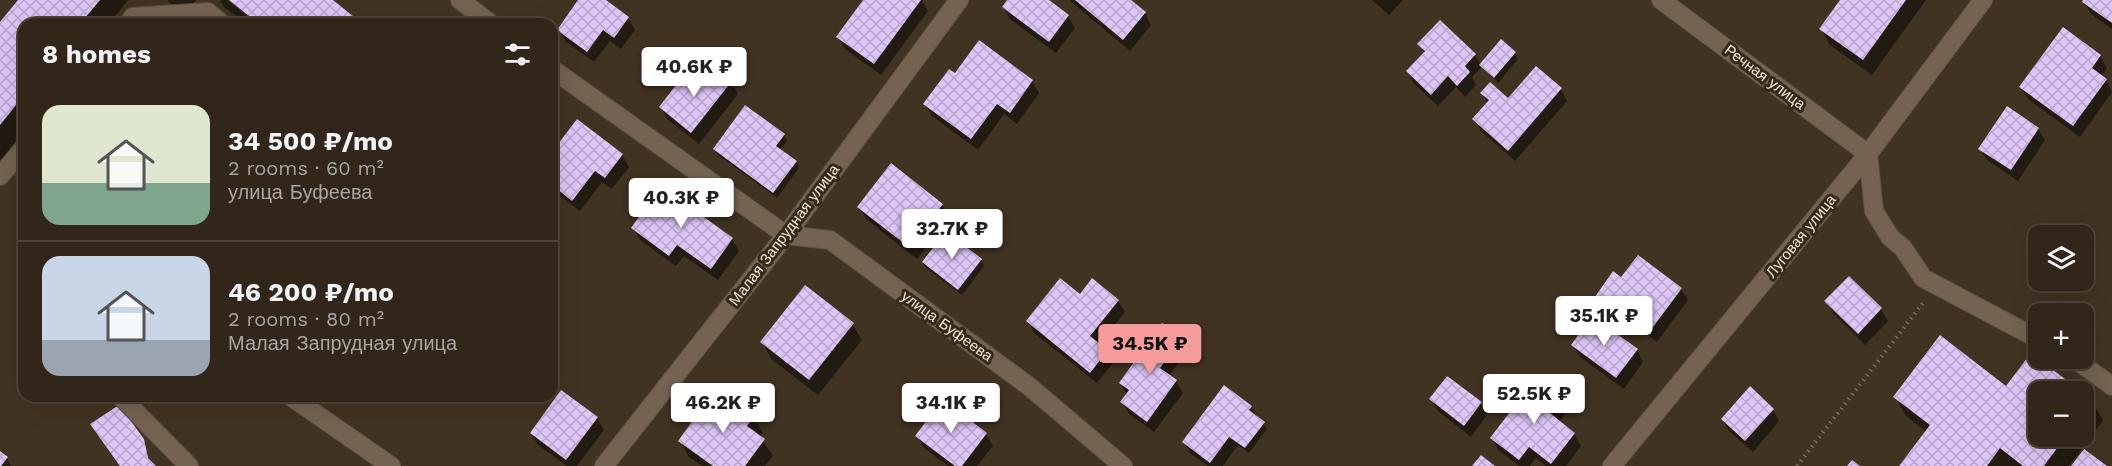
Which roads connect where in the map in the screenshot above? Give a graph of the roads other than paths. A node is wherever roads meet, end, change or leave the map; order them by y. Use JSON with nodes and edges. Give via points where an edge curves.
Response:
{"nodes":[{"id":1,"x":460,"y":0,"type":"edge"},
{"id":2,"x":1661,"y":0,"type":"edge"},
{"id":3,"x":1983,"y":0,"type":"edge"},
{"id":4,"x":955,"y":1,"type":"edge"},
{"id":5,"x":133,"y":18,"type":"edge"},
{"id":6,"x":215,"y":18,"type":"edge"},
{"id":7,"x":483,"y":18,"type":"edge"},
{"id":8,"x":558,"y":73,"type":"edge"},
{"id":9,"x":1868,"y":154,"type":"junction"},
{"id":10,"x":18,"y":155,"type":"edge"},
{"id":11,"x":0,"y":176,"type":"edge"},
{"id":12,"x":786,"y":235,"type":"junction"},
{"id":13,"x":2028,"y":334,"type":"edge"},
{"id":14,"x":2088,"y":369,"type":"edge"},
{"id":15,"x":2112,"y":386,"type":"edge"},
{"id":16,"x":126,"y":402,"type":"edge"},
{"id":17,"x":299,"y":402,"type":"edge"},
{"id":18,"x":189,"y":466,"type":"edge"},
{"id":19,"x":391,"y":466,"type":"edge"},
{"id":20,"x":604,"y":466,"type":"edge"},
{"id":21,"x":1123,"y":466,"type":"edge"},
{"id":22,"x":1612,"y":466,"type":"edge"}],
"edges":[{"from":1,"to":7,"type":"street"},
{"from":2,"to":9,"type":"street","name":"Речная улица"},
{"from":3,"to":9,"type":"street","name":"Луговая улица"},
{"from":4,"to":12,"type":"street","name":"Малая Запрудная улица"},
{"from":5,"to":6,"type":"street","via":[[208,12]]},
{"from":8,"to":12,"type":"street","name":"улица Буфеева"},
{"from":9,"to":13,"type":"street","via":[[1874,211],[1923,278]]},
{"from":9,"to":22,"type":"street","name":"Луговая улица"},
{"from":10,"to":11,"type":"street"},
{"from":12,"to":20,"type":"street","name":"Малая Запрудная улица"},
{"from":12,"to":21,"type":"street","name":"улица Буфеева","via":[[830,240],[1030,387]]},
{"from":14,"to":15,"type":"street"},
{"from":16,"to":18,"type":"street"},
{"from":17,"to":19,"type":"street"}]}
